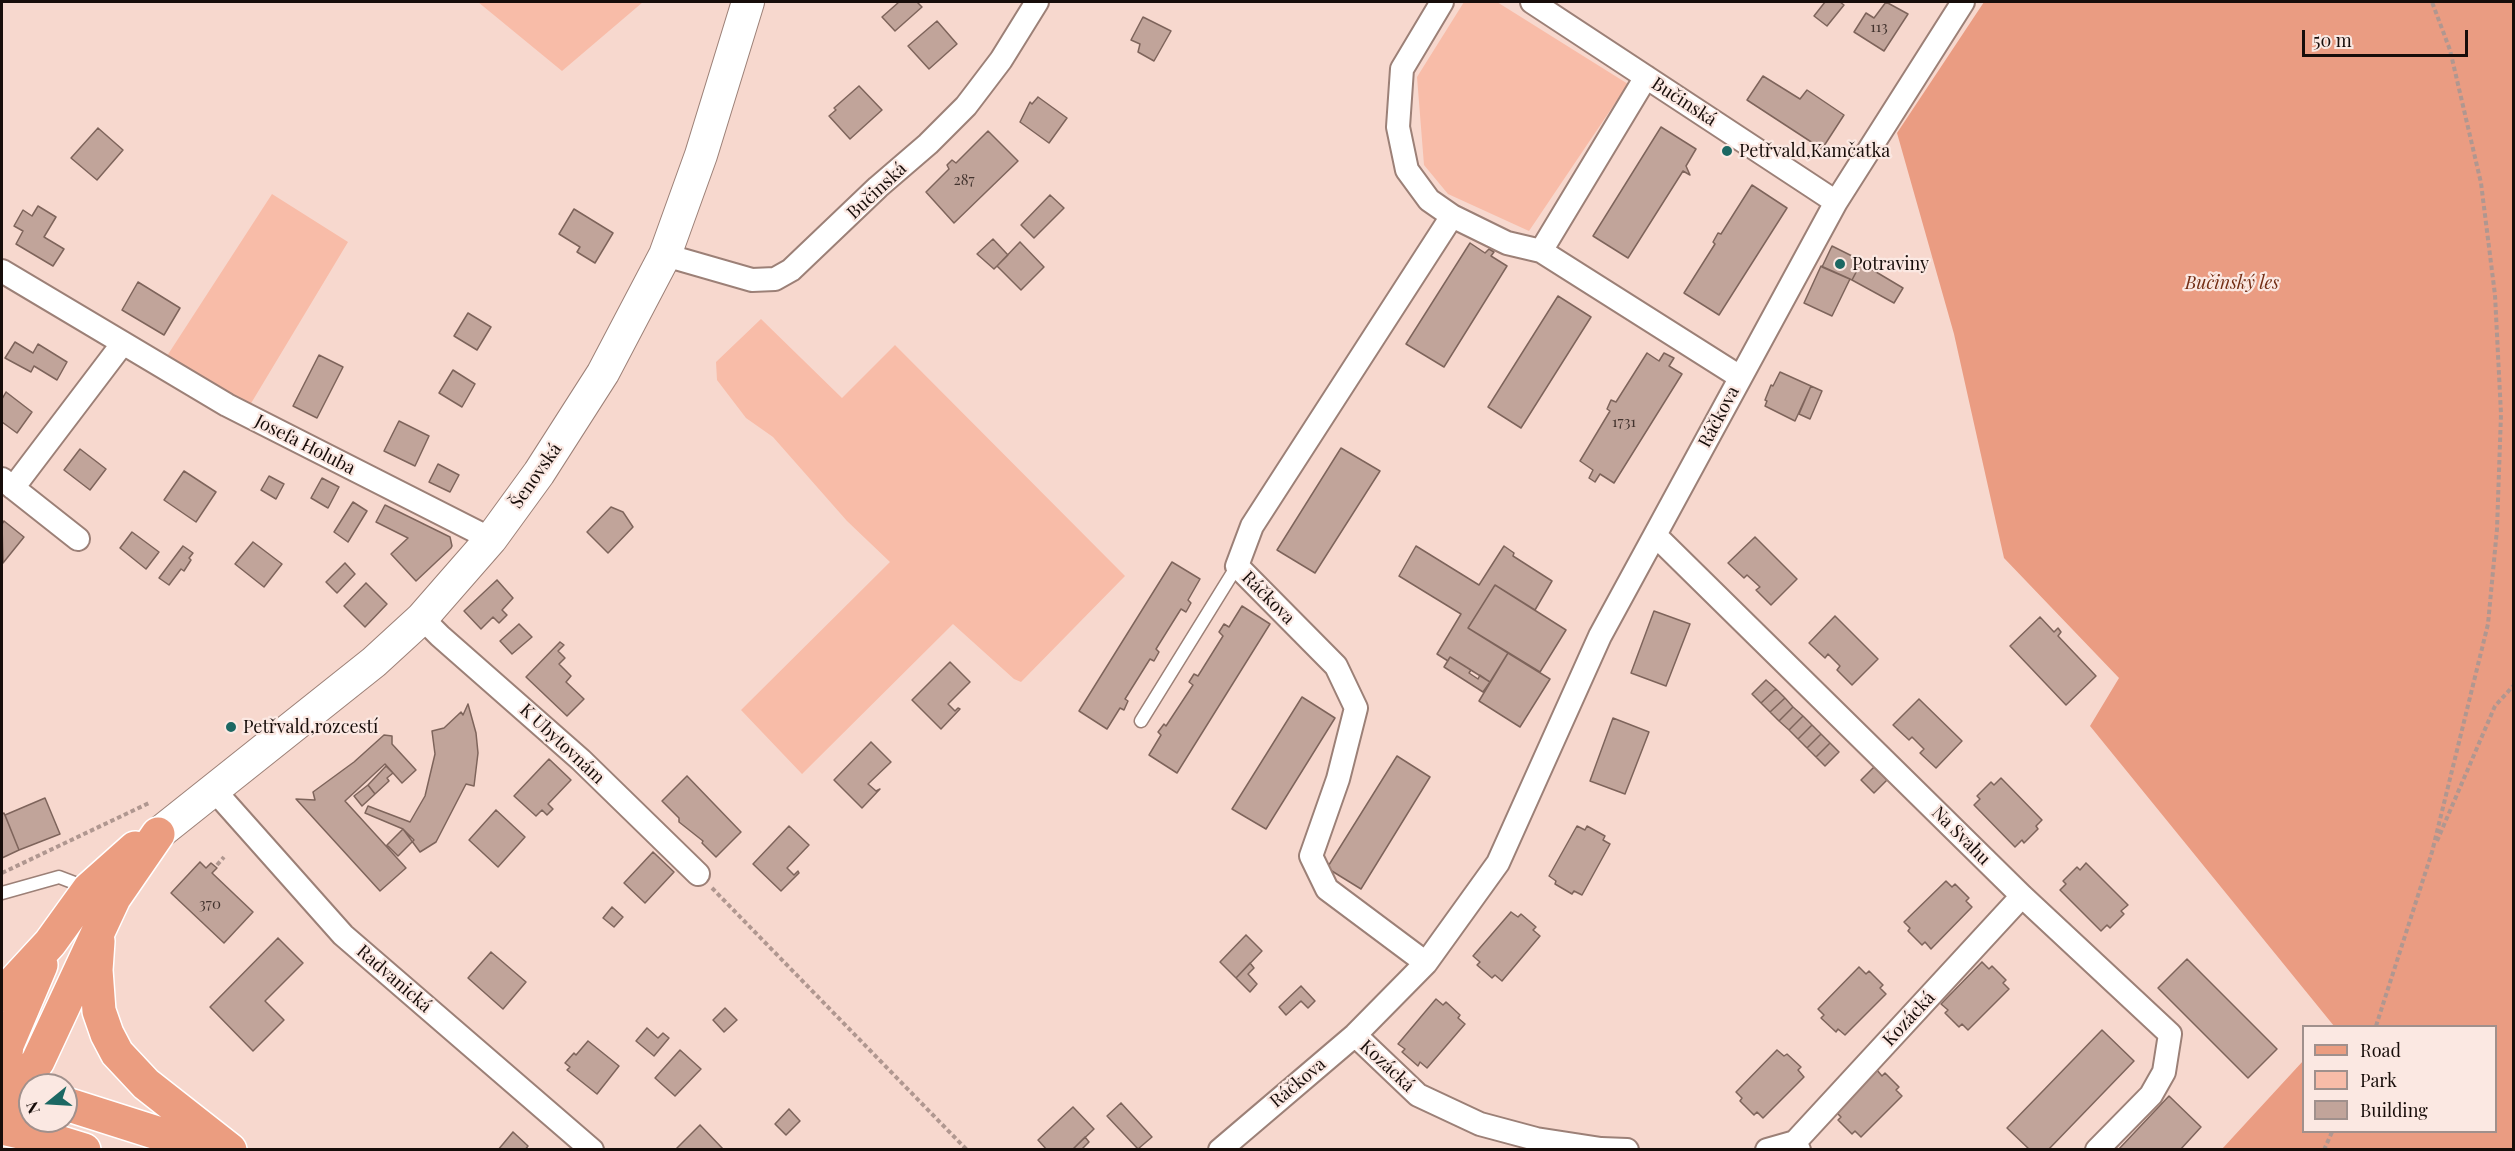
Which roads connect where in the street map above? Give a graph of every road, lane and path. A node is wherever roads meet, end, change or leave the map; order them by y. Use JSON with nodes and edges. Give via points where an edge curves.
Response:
{"nodes":[{"id":1,"x":748,"y":2,"type":"edge"},
{"id":2,"x":1037,"y":2,"type":"edge"},
{"id":3,"x":1442,"y":2,"type":"edge"},
{"id":4,"x":1532,"y":2,"type":"edge"},
{"id":5,"x":1963,"y":2,"type":"edge"},
{"id":6,"x":2432,"y":2,"type":"edge"},
{"id":7,"x":1646,"y":77,"type":"junction"},
{"id":8,"x":1836,"y":202,"type":"junction"},
{"id":9,"x":1452,"y":216,"type":"junction"},
{"id":10,"x":1541,"y":251,"type":"junction"},
{"id":11,"x":665,"y":255,"type":"junction"},
{"id":12,"x":2,"y":271,"type":"edge"},
{"id":13,"x":123,"y":343,"type":"junction"},
{"id":14,"x":1740,"y":377,"type":"junction"},
{"id":15,"x":7,"y":483,"type":"edge"},
{"id":16,"x":1655,"y":534,"type":"junction"},
{"id":17,"x":78,"y":539,"type":"dead end"},
{"id":18,"x":491,"y":539,"type":"junction"},
{"id":19,"x":1237,"y":566,"type":"junction"},
{"id":20,"x":423,"y":618,"type":"junction"},
{"id":21,"x":2514,"y":685,"type":"edge"},
{"id":22,"x":1141,"y":721,"type":"dead end"},
{"id":23,"x":214,"y":790,"type":"junction"},
{"id":24,"x":149,"y":803,"type":"dead end"},
{"id":25,"x":158,"y":834,"type":"joint"},
{"id":26,"x":2432,"y":852,"type":"junction"},
{"id":27,"x":224,"y":857,"type":"dead end"},
{"id":28,"x":217,"y":865,"type":"dead end"},
{"id":29,"x":2,"y":873,"type":"edge"},
{"id":30,"x":698,"y":874,"type":"joint"},
{"id":31,"x":2,"y":893,"type":"edge"},
{"id":32,"x":102,"y":893,"type":"junction"},
{"id":33,"x":2022,"y":896,"type":"junction"},
{"id":34,"x":99,"y":931,"type":"junction"},
{"id":35,"x":50,"y":944,"type":"junction"},
{"id":36,"x":1426,"y":963,"type":"junction"},
{"id":37,"x":2,"y":995,"type":"edge"},
{"id":38,"x":2376,"y":1025,"type":"edge"},
{"id":39,"x":1355,"y":1035,"type":"junction"},
{"id":40,"x":10,"y":1092,"type":"edge"},
{"id":41,"x":78,"y":1108,"type":"edge"},
{"id":42,"x":2,"y":1128,"type":"edge"},
{"id":43,"x":2331,"y":1133,"type":"edge"},
{"id":44,"x":42,"y":1137,"type":"junction"},
{"id":45,"x":1797,"y":1146,"type":"edge"},
{"id":46,"x":84,"y":1149,"type":"edge"},
{"id":47,"x":202,"y":1149,"type":"edge"},
{"id":48,"x":230,"y":1149,"type":"edge"},
{"id":49,"x":592,"y":1149,"type":"edge"},
{"id":50,"x":967,"y":1149,"type":"edge"},
{"id":51,"x":1220,"y":1149,"type":"edge"},
{"id":52,"x":1627,"y":1149,"type":"edge"},
{"id":53,"x":1767,"y":1149,"type":"edge"},
{"id":54,"x":2097,"y":1149,"type":"edge"},
{"id":55,"x":2324,"y":1149,"type":"edge"}],
"edges":[{"from":1,"to":11,"type":"main road","name":"Šenovská","via":[[702,155]]},
{"from":2,"to":11,"type":"street","name":"Bučinská","via":[[966,106],[791,270],[775,279],[752,280]]},
{"from":3,"to":9,"type":"street","name":"Ráčkova","via":[[1402,69],[1398,128],[1407,170],[1429,200]]},
{"from":4,"to":7,"type":"street","name":"Bučinská"},
{"from":5,"to":8,"type":"street","name":"Ráčkova"},
{"from":6,"to":26,"type":"path","via":[[2450,50],[2481,183],[2495,295],[2500,414],[2497,529],[2488,624]]},
{"from":7,"to":8,"type":"street","name":"Bučinská"},
{"from":7,"to":10,"type":"street"},
{"from":8,"to":14,"type":"street","name":"Ráčkova"},
{"from":9,"to":10,"type":"street","name":"Ráčkova","via":[[1507,243]]},
{"from":9,"to":19,"type":"street","name":"Ráčkova","via":[[1252,525]]},
{"from":10,"to":14,"type":"street","name":"Ráčkova"},
{"from":11,"to":18,"type":"main road","name":"Šenovská","via":[[578,416]]},
{"from":12,"to":13,"type":"street","name":"Josefa Holuba"},
{"from":13,"to":15,"type":"street"},
{"from":13,"to":18,"type":"street","name":"Josefa Holuba","via":[[227,405]]},
{"from":14,"to":16,"type":"street","name":"Ráčkova"},
{"from":15,"to":17,"type":"street"},
{"from":16,"to":33,"type":"street","name":"Na Svahu"},
{"from":16,"to":36,"type":"street","name":"Ráčkova","via":[[1600,636],[1498,863]]},
{"from":18,"to":20,"type":"main road","name":"Šenovská"},
{"from":19,"to":22,"type":"lane"},
{"from":19,"to":36,"type":"street","name":"Ráčkova","via":[[1336,666],[1356,708],[1338,779],[1311,856],[1327,890]]},
{"from":20,"to":23,"type":"main road","name":"Šenovská","via":[[367,668]]},
{"from":20,"to":30,"type":"street","name":"K Ubytovnám","via":[[581,760]]},
{"from":21,"to":26,"type":"path","via":[[2495,706]]},
{"from":23,"to":25,"type":"main road","name":"Šenovská"},
{"from":23,"to":49,"type":"street","name":"Radvanická","via":[[343,935]]},
{"from":24,"to":29,"type":"path"},
{"from":25,"to":32,"type":"main road","via":[[123,856]]},
{"from":26,"to":38,"type":"path"},
{"from":27,"to":28,"type":"path"},
{"from":30,"to":50,"type":"path"},
{"from":31,"to":32,"type":"lane","via":[[59,877]]},
{"from":32,"to":34,"type":"main road"},
{"from":32,"to":35,"type":"main road"},
{"from":33,"to":45,"type":"street","name":"Kozácká"},
{"from":33,"to":54,"type":"street","name":"Na Svahu","via":[[2170,1034],[2164,1072],[2151,1095]]},
{"from":34,"to":40,"type":"main road","via":[[38,1061]]},
{"from":34,"to":48,"type":"main road","via":[[98,998],[111,1044],[146,1084]]},
{"from":35,"to":37,"type":"main road"},
{"from":35,"to":40,"type":"main road","via":[[7,1045]]},
{"from":36,"to":39,"type":"street","name":"Ráčkova"},
{"from":39,"to":51,"type":"street","name":"Ráčkova"},
{"from":39,"to":52,"type":"street","name":"Kozácká","via":[[1418,1095],[1480,1124],[1536,1139]]},
{"from":40,"to":44,"type":"main road"},
{"from":41,"to":47,"type":"main road"},
{"from":42,"to":44,"type":"main road"},
{"from":43,"to":55,"type":"path"},
{"from":44,"to":46,"type":"main road"},
{"from":45,"to":53,"type":"street","name":"Kozácká"}]}
